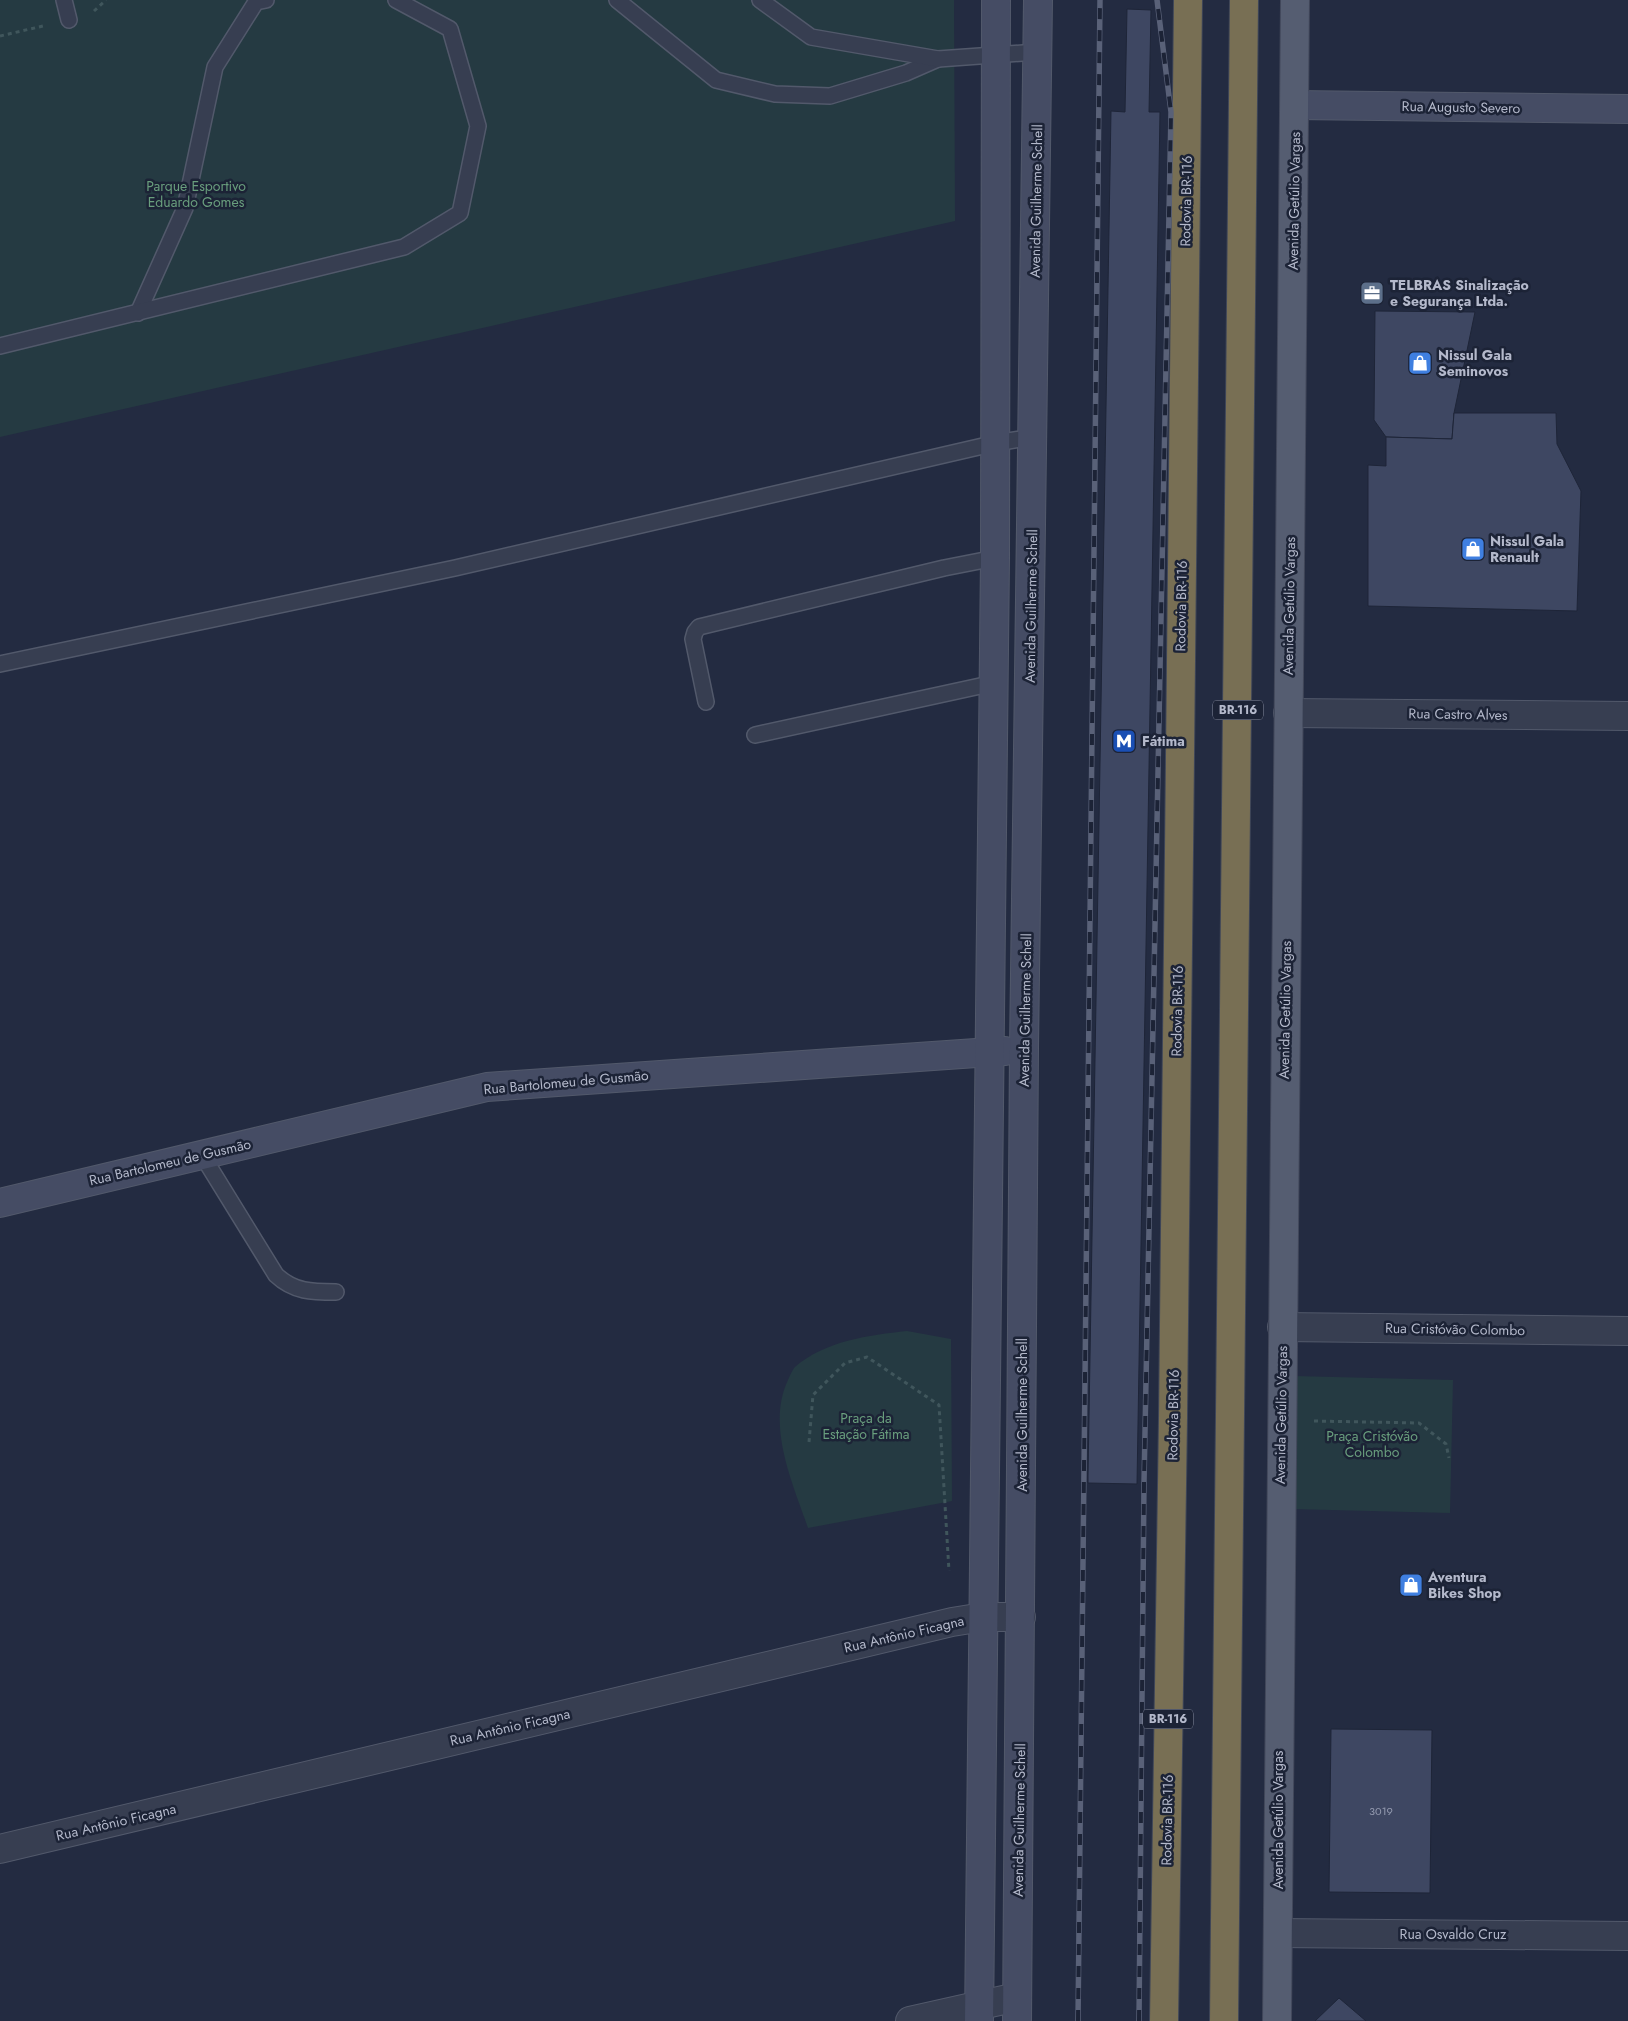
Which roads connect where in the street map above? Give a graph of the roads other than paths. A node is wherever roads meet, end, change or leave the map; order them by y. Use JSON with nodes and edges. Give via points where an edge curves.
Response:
{"nodes":[{"id":1,"x":64,"y":0,"type":"edge"},
{"id":2,"x":266,"y":0,"type":"edge"},
{"id":3,"x":396,"y":0,"type":"edge"},
{"id":4,"x":617,"y":0,"type":"edge"},
{"id":5,"x":760,"y":0,"type":"edge"},
{"id":6,"x":996,"y":0,"type":"edge"},
{"id":7,"x":1038,"y":0,"type":"edge"},
{"id":8,"x":1188,"y":0,"type":"edge"},
{"id":9,"x":1244,"y":0,"type":"edge"},
{"id":10,"x":1296,"y":0,"type":"edge"},
{"id":11,"x":69,"y":20,"type":"dead end"},
{"id":12,"x":1037,"y":52,"type":"junction"},
{"id":13,"x":996,"y":55,"type":"junction"},
{"id":14,"x":938,"y":60,"type":"junction"},
{"id":15,"x":1295,"y":105,"type":"junction"},
{"id":16,"x":1628,"y":109,"type":"edge"},
{"id":17,"x":138,"y":313,"type":"junction"},
{"id":18,"x":0,"y":346,"type":"edge"},
{"id":19,"x":1034,"y":437,"type":"junction"},
{"id":20,"x":996,"y":443,"type":"junction"},
{"id":21,"x":995,"y":558,"type":"junction"},
{"id":22,"x":0,"y":664,"type":"edge"},
{"id":23,"x":994,"y":683,"type":"junction"},
{"id":24,"x":706,"y":702,"type":"dead end"},
{"id":25,"x":1288,"y":713,"type":"junction"},
{"id":26,"x":1628,"y":716,"type":"edge"},
{"id":27,"x":755,"y":735,"type":"dead end"},
{"id":28,"x":1024,"y":1049,"type":"junction"},
{"id":29,"x":988,"y":1052,"type":"junction"},
{"id":30,"x":202,"y":1155,"type":"junction"},
{"id":31,"x":0,"y":1203,"type":"edge"},
{"id":32,"x":336,"y":1292,"type":"dead end"},
{"id":33,"x":1282,"y":1327,"type":"junction"},
{"id":34,"x":1628,"y":1331,"type":"edge"},
{"id":35,"x":1021,"y":1616,"type":"junction"},
{"id":36,"x":983,"y":1618,"type":"junction"},
{"id":37,"x":0,"y":1849,"type":"edge"},
{"id":38,"x":1278,"y":1933,"type":"junction"},
{"id":39,"x":1628,"y":1936,"type":"edge"},
{"id":40,"x":1017,"y":2009,"type":"edge"},
{"id":41,"x":979,"y":2013,"type":"edge"},
{"id":42,"x":910,"y":2021,"type":"edge"},
{"id":43,"x":1164,"y":2021,"type":"edge"},
{"id":44,"x":1224,"y":2021,"type":"edge"},
{"id":45,"x":1277,"y":2021,"type":"edge"}],
"edges":[{"from":1,"to":11,"type":"lane"},
{"from":2,"to":17,"type":"lane","via":[[256,2],[215,68],[185,208]]},
{"from":3,"to":17,"type":"lane","via":[[450,29],[478,126],[460,213],[404,247]]},
{"from":4,"to":14,"type":"lane","via":[[716,80],[775,94],[830,96]]},
{"from":5,"to":14,"type":"lane","via":[[811,37]]},
{"from":6,"to":13,"type":"main road"},
{"from":7,"to":12,"type":"main road","name":"Avenida Guilherme Schell"},
{"from":8,"to":43,"type":"highway","name":"Rodovia BR-116","number":"BR-116"},
{"from":9,"to":44,"type":"highway","number":"BR-116"},
{"from":10,"to":15,"type":"main road","name":"Avenida Getúlio Vargas"},
{"from":12,"to":13,"type":"lane"},
{"from":12,"to":19,"type":"main road","name":"Avenida Guilherme Schell"},
{"from":13,"to":14,"type":"lane"},
{"from":13,"to":20,"type":"main road"},
{"from":15,"to":16,"type":"main road","name":"Rua Augusto Severo"},
{"from":15,"to":25,"type":"main road","name":"Avenida Getúlio Vargas"},
{"from":17,"to":18,"type":"lane"},
{"from":19,"to":20,"type":"lane"},
{"from":19,"to":28,"type":"main road","name":"Avenida Guilherme Schell"},
{"from":20,"to":21,"type":"main road"},
{"from":20,"to":22,"type":"lane","via":[[455,568]]},
{"from":21,"to":23,"type":"main road"},
{"from":21,"to":24,"type":"lane","via":[[699,627],[693,639]]},
{"from":23,"to":27,"type":"lane"},
{"from":23,"to":29,"type":"main road"},
{"from":25,"to":26,"type":"street","name":"Rua Castro Alves"},
{"from":25,"to":33,"type":"main road","name":"Avenida Getúlio Vargas"},
{"from":28,"to":29,"type":"main road","name":"Rua Bartolomeu de Gusmão"},
{"from":28,"to":35,"type":"main road","name":"Avenida Guilherme Schell"},
{"from":29,"to":30,"type":"main road","name":"Rua Bartolomeu de Gusmão","via":[[487,1087]]},
{"from":29,"to":36,"type":"main road"},
{"from":30,"to":31,"type":"main road","name":"Rua Bartolomeu de Gusmão"},
{"from":30,"to":32,"type":"lane","via":[[276,1275],[296,1289]]},
{"from":33,"to":34,"type":"street","name":"Rua Cristóvão Colombo"},
{"from":33,"to":38,"type":"main road","name":"Avenida Getúlio Vargas"},
{"from":35,"to":36,"type":"street","name":"Rua Antônio Ficagna"},
{"from":35,"to":40,"type":"main road","name":"Avenida Guilherme Schell"},
{"from":36,"to":37,"type":"street","name":"Rua Antônio Ficagna","via":[[943,1624]]},
{"from":36,"to":41,"type":"main road"},
{"from":38,"to":39,"type":"street","name":"Rua Osvaldo Cruz"},
{"from":38,"to":45,"type":"main road","name":"Avenida Getúlio Vargas"},
{"from":40,"to":41,"type":"street"},
{"from":41,"to":42,"type":"street"}]}
